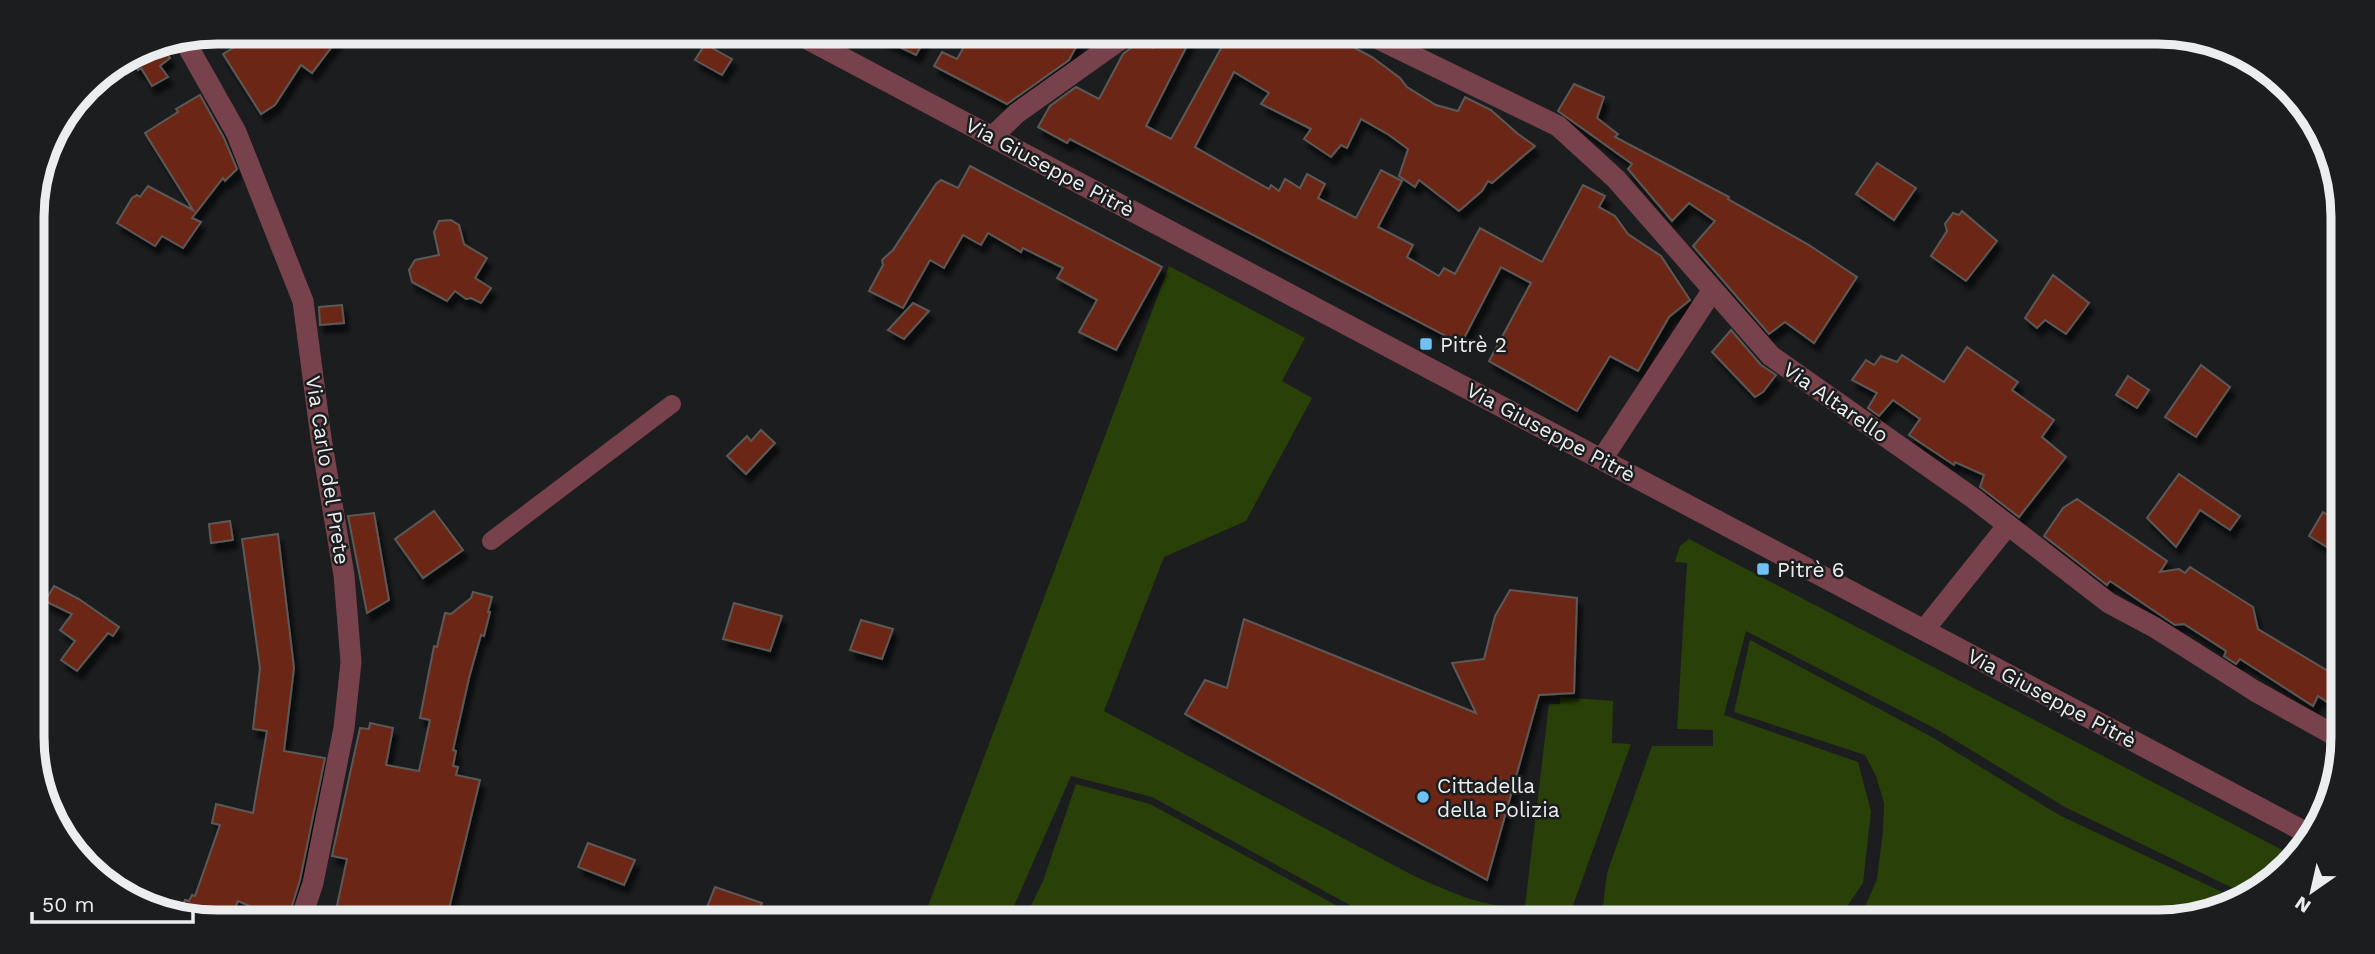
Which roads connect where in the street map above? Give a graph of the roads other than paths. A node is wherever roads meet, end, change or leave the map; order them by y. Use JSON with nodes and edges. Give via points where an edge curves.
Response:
{"nodes":[{"id":1,"x":817,"y":44,"type":"edge"},
{"id":2,"x":1113,"y":44,"type":"edge"},
{"id":3,"x":1389,"y":44,"type":"edge"},
{"id":4,"x":188,"y":46,"type":"edge"},
{"id":5,"x":992,"y":137,"type":"junction"},
{"id":6,"x":1712,"y":292,"type":"junction"},
{"id":7,"x":672,"y":404,"type":"dead end"},
{"id":8,"x":1602,"y":459,"type":"junction"},
{"id":9,"x":2008,"y":525,"type":"junction"},
{"id":10,"x":491,"y":541,"type":"dead end"},
{"id":11,"x":1924,"y":630,"type":"junction"},
{"id":12,"x":2331,"y":733,"type":"edge"},
{"id":13,"x":2303,"y":831,"type":"edge"},
{"id":14,"x":304,"y":910,"type":"edge"}],
"edges":[{"from":1,"to":5,"type":"street","name":"Via Giuseppe Pitrè"},
{"from":2,"to":5,"type":"street","via":[[1017,113]]},
{"from":3,"to":6,"type":"street","name":"Via Altarello","via":[[1558,126],[1616,179]]},
{"from":4,"to":14,"type":"street","name":"Via Carlo del Prete","via":[[236,132],[303,301],[344,575],[351,662],[344,728]]},
{"from":5,"to":8,"type":"street","name":"Via Giuseppe Pitrè"},
{"from":6,"to":8,"type":"street"},
{"from":6,"to":9,"type":"street","name":"Via Altarello","via":[[1771,356]]},
{"from":7,"to":10,"type":"street"},
{"from":8,"to":11,"type":"street","name":"Via Giuseppe Pitrè"},
{"from":9,"to":11,"type":"street"},
{"from":9,"to":12,"type":"street","name":"Via Altarello","via":[[2109,603]]},
{"from":11,"to":13,"type":"street","name":"Via Giuseppe Pitrè"}]}
